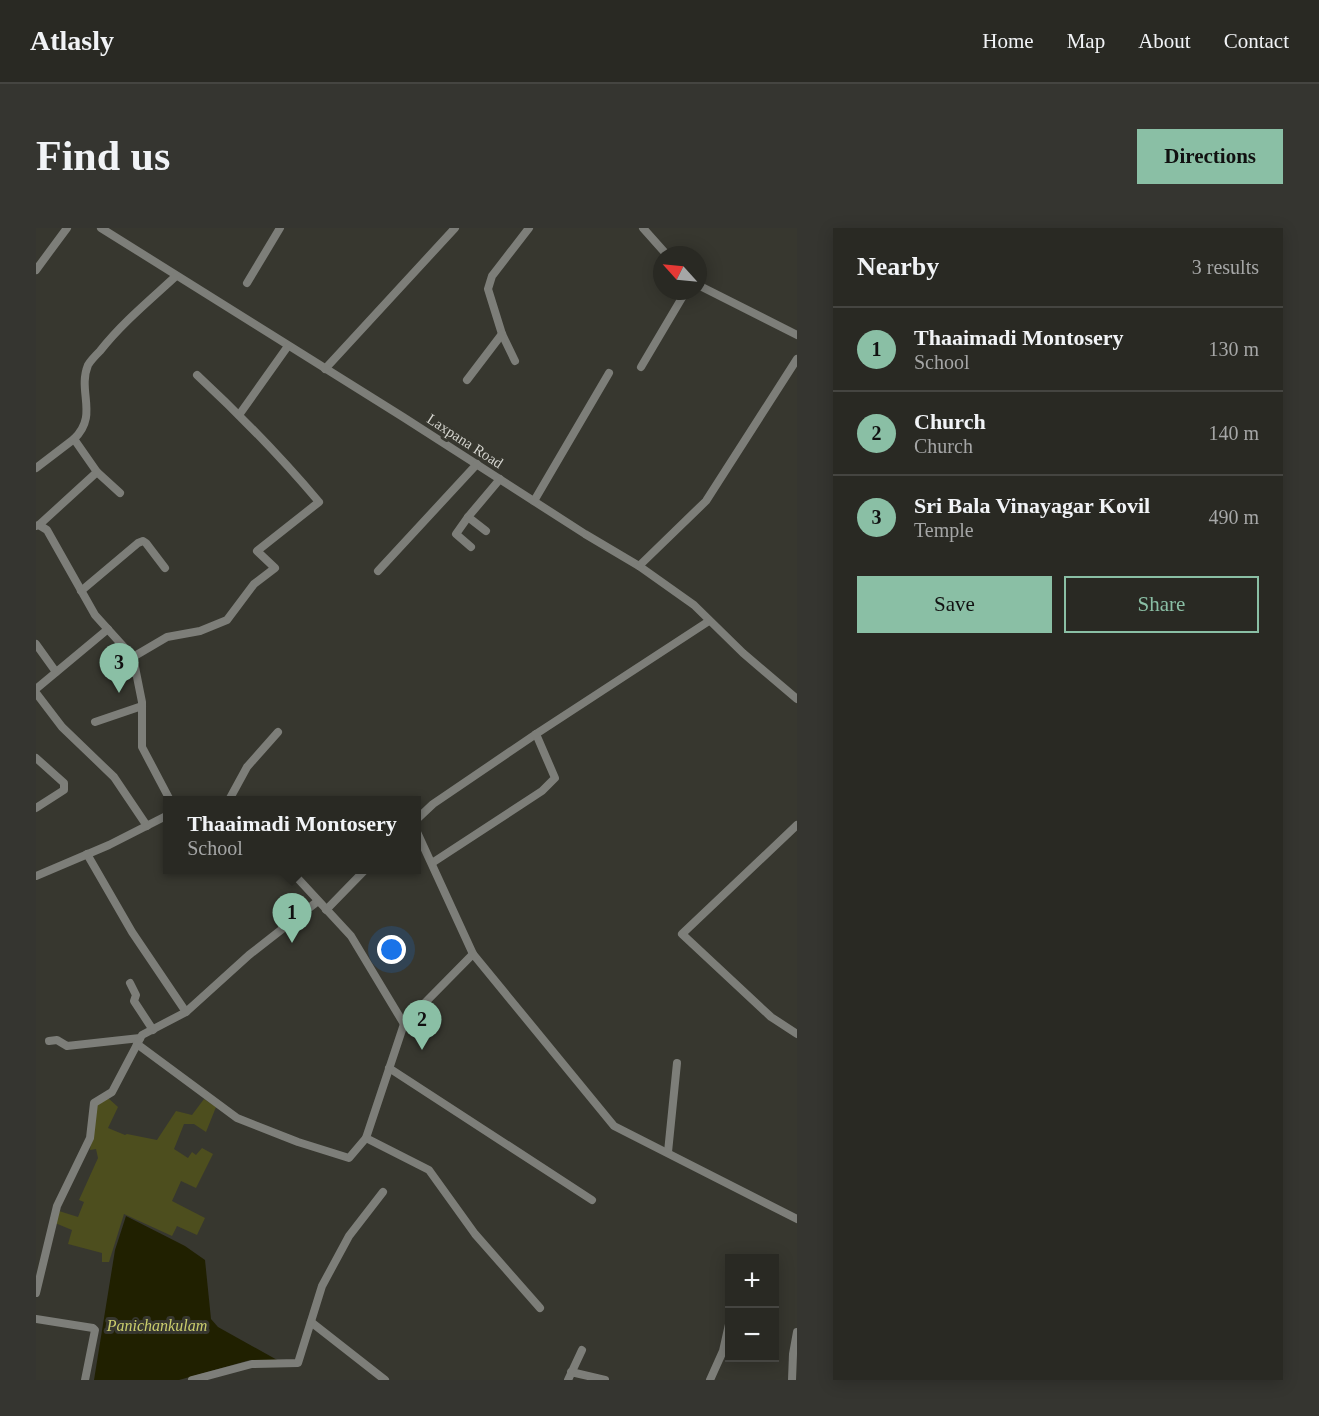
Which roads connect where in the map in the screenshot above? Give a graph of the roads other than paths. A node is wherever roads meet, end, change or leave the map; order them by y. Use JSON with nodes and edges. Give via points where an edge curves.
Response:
{"nodes":[{"id":1,"x":67,"y":228,"type":"edge"},
{"id":2,"x":101,"y":228,"type":"edge"},
{"id":3,"x":280,"y":228,"type":"edge"},
{"id":4,"x":455,"y":228,"type":"edge"},
{"id":5,"x":529,"y":228,"type":"edge"},
{"id":6,"x":643,"y":228,"type":"edge"},
{"id":7,"x":111,"y":231,"type":"edge"},
{"id":8,"x":659,"y":246,"type":"edge"},
{"id":9,"x":36,"y":270,"type":"edge"},
{"id":10,"x":176,"y":276,"type":"junction"},
{"id":11,"x":247,"y":283,"type":"dead end"},
{"id":12,"x":707,"y":290,"type":"edge"},
{"id":13,"x":681,"y":300,"type":"edge"},
{"id":14,"x":502,"y":334,"type":"junction"},
{"id":15,"x":797,"y":335,"type":"edge"},
{"id":16,"x":288,"y":346,"type":"junction"},
{"id":17,"x":797,"y":359,"type":"edge"},
{"id":18,"x":515,"y":361,"type":"dead end"},
{"id":19,"x":641,"y":367,"type":"dead end"},
{"id":20,"x":325,"y":369,"type":"junction"},
{"id":21,"x":609,"y":373,"type":"dead end"},
{"id":22,"x":197,"y":375,"type":"dead end"},
{"id":23,"x":467,"y":380,"type":"dead end"},
{"id":24,"x":239,"y":414,"type":"junction"},
{"id":25,"x":74,"y":439,"type":"junction"},
{"id":26,"x":477,"y":464,"type":"junction"},
{"id":27,"x":36,"y":468,"type":"edge"},
{"id":28,"x":97,"y":472,"type":"junction"},
{"id":29,"x":500,"y":479,"type":"junction"},
{"id":30,"x":120,"y":493,"type":"dead end"},
{"id":31,"x":534,"y":501,"type":"junction"},
{"id":32,"x":468,"y":517,"type":"junction"},
{"id":33,"x":38,"y":526,"type":"edge"},
{"id":34,"x":486,"y":531,"type":"dead end"},
{"id":35,"x":471,"y":547,"type":"dead end"},
{"id":36,"x":639,"y":566,"type":"junction"},
{"id":37,"x":165,"y":568,"type":"dead end"},
{"id":38,"x":378,"y":571,"type":"dead end"},
{"id":39,"x":81,"y":591,"type":"junction"},
{"id":40,"x":710,"y":621,"type":"junction"},
{"id":41,"x":108,"y":629,"type":"junction"},
{"id":42,"x":36,"y":644,"type":"edge"},
{"id":43,"x":134,"y":657,"type":"junction"},
{"id":44,"x":56,"y":672,"type":"junction"},
{"id":45,"x":36,"y":691,"type":"edge"},
{"id":46,"x":797,"y":699,"type":"edge"},
{"id":47,"x":142,"y":706,"type":"junction"},
{"id":48,"x":95,"y":722,"type":"dead end"},
{"id":49,"x":278,"y":732,"type":"dead end"},
{"id":50,"x":536,"y":734,"type":"junction"},
{"id":51,"x":36,"y":758,"type":"edge"},
{"id":52,"x":168,"y":796,"type":"edge"},
{"id":53,"x":232,"y":796,"type":"edge"},
{"id":54,"x":36,"y":808,"type":"edge"},
{"id":55,"x":421,"y":816,"type":"edge"},
{"id":56,"x":163,"y":818,"type":"edge"},
{"id":57,"x":797,"y":825,"type":"edge"},
{"id":58,"x":147,"y":826,"type":"junction"},
{"id":59,"x":421,"y":839,"type":"edge"},
{"id":60,"x":87,"y":854,"type":"junction"},
{"id":61,"x":432,"y":864,"type":"junction"},
{"id":62,"x":294,"y":874,"type":"edge"},
{"id":63,"x":361,"y":874,"type":"edge"},
{"id":64,"x":36,"y":876,"type":"edge"},
{"id":65,"x":318,"y":901,"type":"junction"},
{"id":66,"x":326,"y":910,"type":"junction"},
{"id":67,"x":473,"y":954,"type":"junction"},
{"id":68,"x":130,"y":983,"type":"dead end"},
{"id":69,"x":186,"y":1012,"type":"junction"},
{"id":70,"x":404,"y":1024,"type":"junction"},
{"id":71,"x":153,"y":1030,"type":"junction"},
{"id":72,"x":797,"y":1034,"type":"edge"},
{"id":73,"x":49,"y":1041,"type":"dead end"},
{"id":74,"x":139,"y":1041,"type":"junction"},
{"id":75,"x":676,"y":1063,"type":"dead end"},
{"id":76,"x":389,"y":1068,"type":"junction"},
{"id":77,"x":366,"y":1138,"type":"junction"},
{"id":78,"x":668,"y":1152,"type":"junction"},
{"id":79,"x":382,"y":1192,"type":"dead end"},
{"id":80,"x":592,"y":1200,"type":"dead end"},
{"id":81,"x":797,"y":1219,"type":"edge"},
{"id":82,"x":36,"y":1293,"type":"edge"},
{"id":83,"x":540,"y":1308,"type":"dead end"},
{"id":84,"x":36,"y":1319,"type":"edge"},
{"id":85,"x":311,"y":1322,"type":"junction"},
{"id":86,"x":797,"y":1332,"type":"edge"},
{"id":87,"x":725,"y":1341,"type":"edge"},
{"id":88,"x":582,"y":1350,"type":"dead end"},
{"id":89,"x":569,"y":1376,"type":"edge"},
{"id":90,"x":85,"y":1380,"type":"edge"},
{"id":91,"x":192,"y":1380,"type":"edge"},
{"id":92,"x":385,"y":1380,"type":"edge"},
{"id":93,"x":605,"y":1380,"type":"edge"},
{"id":94,"x":710,"y":1380,"type":"edge"},
{"id":95,"x":792,"y":1380,"type":"edge"}],
"edges":[{"from":1,"to":9,"type":"street"},
{"from":2,"to":7,"type":"street","name":"Laxpana Road"},
{"from":3,"to":11,"type":"street"},
{"from":4,"to":20,"type":"street"},
{"from":5,"to":14,"type":"street","via":[[489,283]]},
{"from":6,"to":8,"type":"street"},
{"from":7,"to":10,"type":"street","name":"Laxpana Road"},
{"from":10,"to":16,"type":"street","name":"Laxpana Road"},
{"from":10,"to":25,"type":"street","via":[[110,338],[89,365],[85,386],[88,409],[83,430]]},
{"from":12,"to":15,"type":"street"},
{"from":13,"to":19,"type":"street"},
{"from":14,"to":18,"type":"street"},
{"from":14,"to":23,"type":"street"},
{"from":16,"to":20,"type":"street","name":"Laxpana Road"},
{"from":16,"to":24,"type":"street"},
{"from":17,"to":36,"type":"street","via":[[706,501]]},
{"from":20,"to":26,"type":"street","name":"Laxpana Road"},
{"from":21,"to":31,"type":"street"},
{"from":22,"to":24,"type":"street"},
{"from":24,"to":43,"type":"street","via":[[319,502],[257,551],[275,568],[254,584],[227,620],[201,631],[167,637]]},
{"from":25,"to":27,"type":"street"},
{"from":25,"to":28,"type":"street"},
{"from":26,"to":29,"type":"street","name":"Laxpana Road"},
{"from":26,"to":38,"type":"street"},
{"from":28,"to":30,"type":"street"},
{"from":28,"to":33,"type":"street"},
{"from":29,"to":31,"type":"street","name":"Laxpana Road"},
{"from":29,"to":32,"type":"street"},
{"from":31,"to":36,"type":"street","name":"Laxpana Road"},
{"from":32,"to":34,"type":"street"},
{"from":32,"to":35,"type":"street","via":[[456,534]]},
{"from":33,"to":39,"type":"street","via":[[47,530]]},
{"from":36,"to":40,"type":"street","name":"Laxpana Road","via":[[694,604]]},
{"from":37,"to":39,"type":"street","via":[[146,543],[138,543]]},
{"from":39,"to":41,"type":"street"},
{"from":40,"to":46,"type":"street","name":"Laxpana Road"},
{"from":40,"to":50,"type":"street"},
{"from":41,"to":43,"type":"street"},
{"from":41,"to":44,"type":"street"},
{"from":42,"to":44,"type":"street"},
{"from":43,"to":47,"type":"street"},
{"from":44,"to":45,"type":"street"},
{"from":45,"to":58,"type":"street","via":[[63,727],[114,777]]},
{"from":47,"to":48,"type":"street"},
{"from":47,"to":52,"type":"street","via":[[142,747]]},
{"from":49,"to":53,"type":"street","via":[[247,767]]},
{"from":50,"to":55,"type":"street"},
{"from":50,"to":61,"type":"street","via":[[555,778],[542,791]]},
{"from":51,"to":54,"type":"street","via":[[65,787]]},
{"from":56,"to":58,"type":"street"},
{"from":57,"to":72,"type":"street","via":[[682,934],[771,1017]]},
{"from":58,"to":60,"type":"street"},
{"from":59,"to":61,"type":"street"},
{"from":60,"to":64,"type":"street"},
{"from":60,"to":69,"type":"street","via":[[132,932]]},
{"from":61,"to":67,"type":"street"},
{"from":62,"to":65,"type":"street"},
{"from":63,"to":66,"type":"street"},
{"from":65,"to":66,"type":"street"},
{"from":65,"to":69,"type":"street","via":[[249,955]]},
{"from":66,"to":70,"type":"street","via":[[351,936]]},
{"from":67,"to":70,"type":"street"},
{"from":67,"to":78,"type":"street","via":[[614,1125]]},
{"from":68,"to":71,"type":"street","via":[[136,995],[134,1001]]},
{"from":69,"to":71,"type":"street"},
{"from":70,"to":76,"type":"street"},
{"from":71,"to":74,"type":"street"},
{"from":73,"to":74,"type":"street","via":[[60,1041],[67,1047]]},
{"from":74,"to":77,"type":"street","via":[[237,1118],[349,1158]]},
{"from":74,"to":82,"type":"street","via":[[112,1092],[94,1103],[90,1138],[57,1206]]},
{"from":75,"to":78,"type":"street"},
{"from":76,"to":77,"type":"street"},
{"from":76,"to":80,"type":"street"},
{"from":77,"to":83,"type":"street","via":[[429,1170],[475,1234]]},
{"from":78,"to":81,"type":"street"},
{"from":79,"to":85,"type":"street","via":[[338,1256],[322,1286]]},
{"from":84,"to":90,"type":"street","via":[[95,1330]]},
{"from":85,"to":91,"type":"street","via":[[298,1363],[252,1364]]},
{"from":85,"to":92,"type":"street"},
{"from":86,"to":95,"type":"street"},
{"from":87,"to":94,"type":"street"},
{"from":88,"to":89,"type":"street"},
{"from":89,"to":93,"type":"street"}]}
